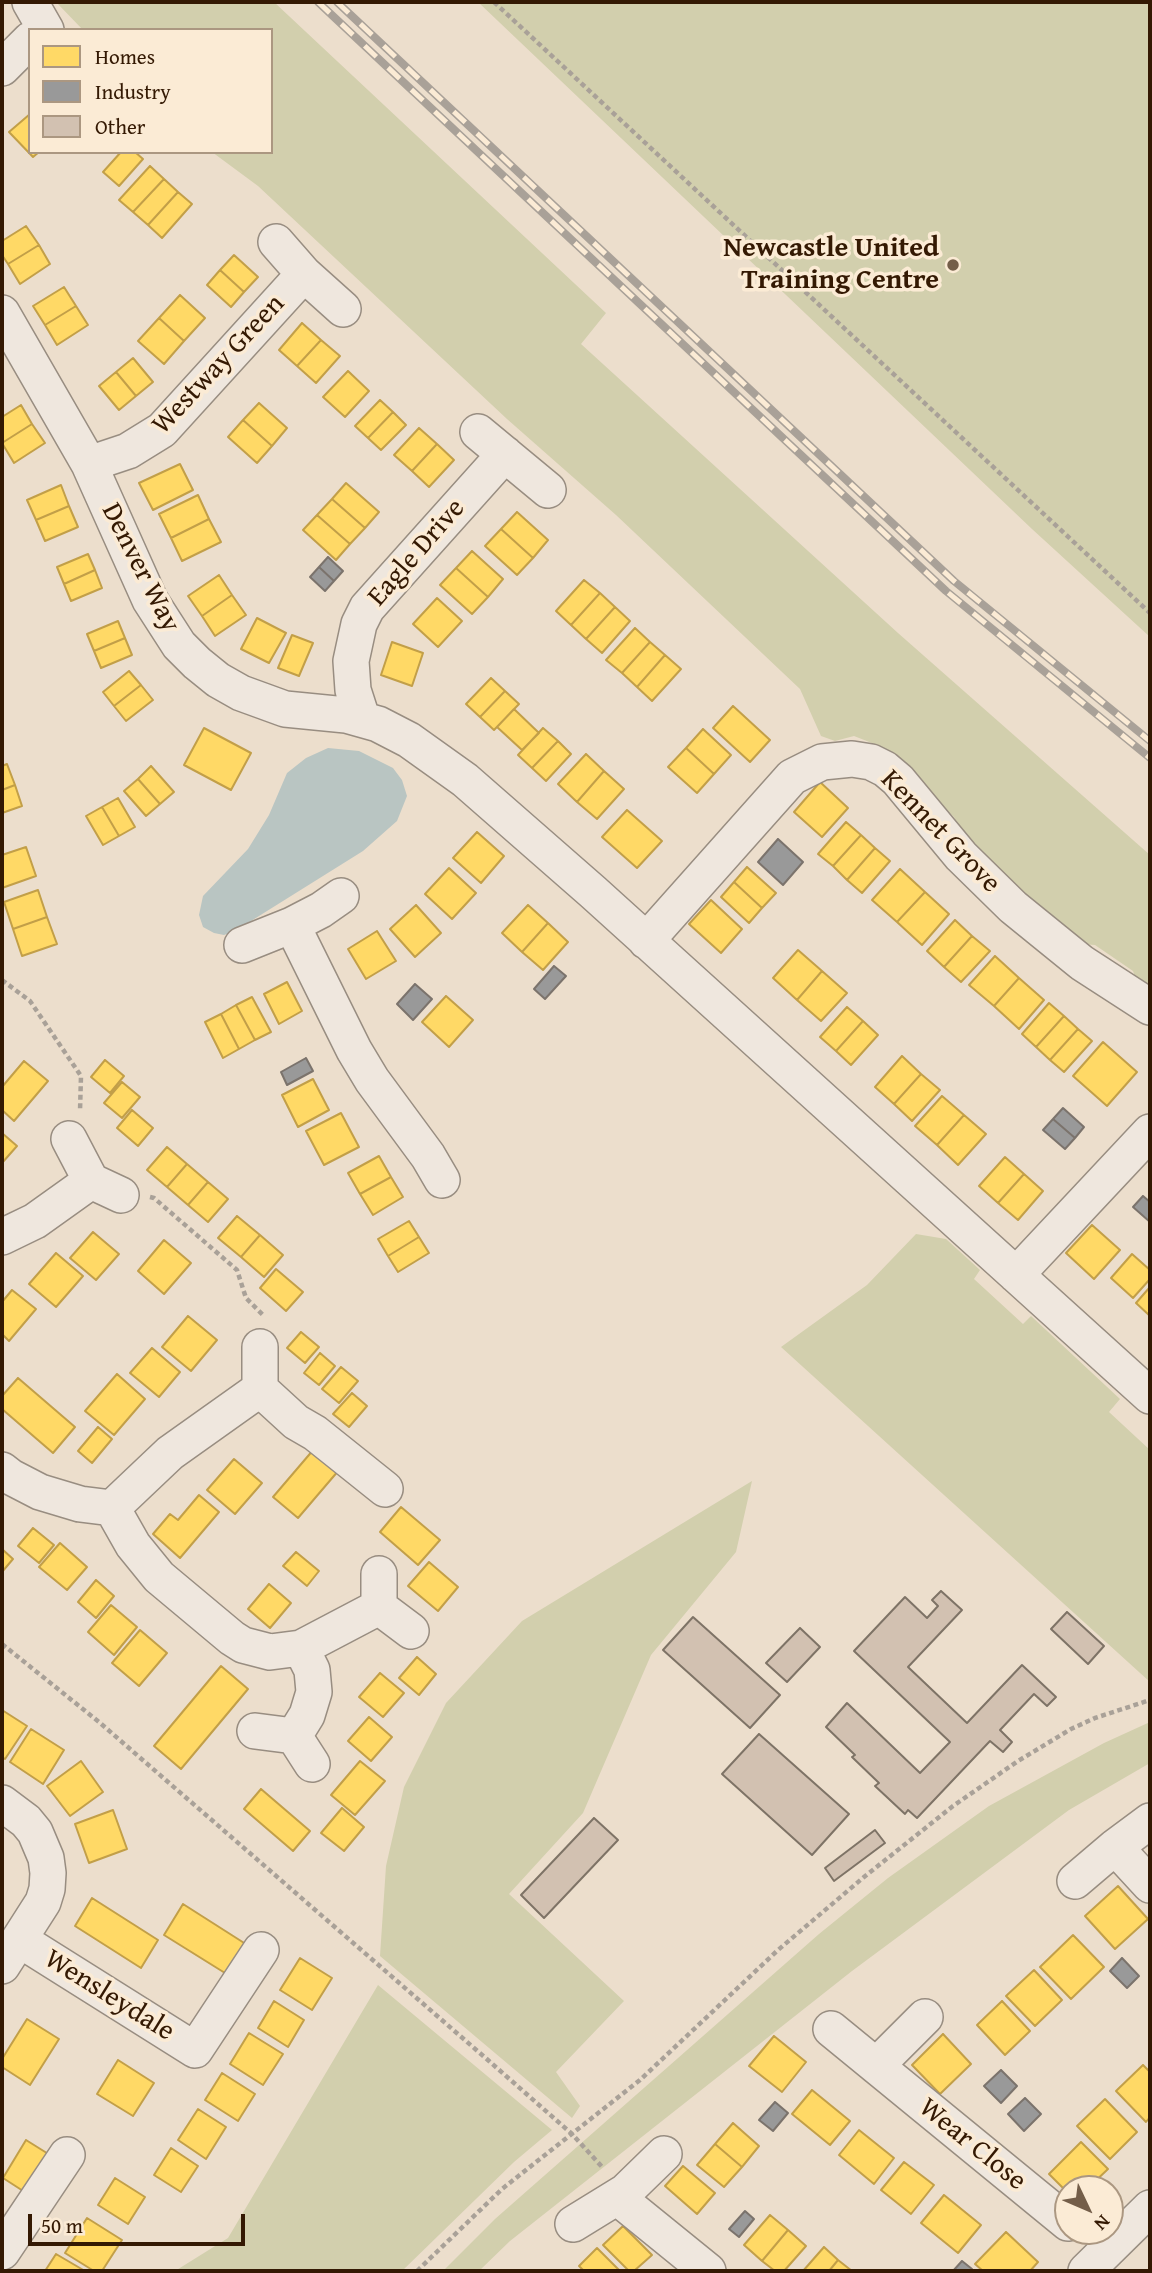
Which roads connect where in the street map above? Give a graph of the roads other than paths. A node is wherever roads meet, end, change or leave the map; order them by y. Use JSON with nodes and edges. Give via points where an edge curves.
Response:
{"nodes":[{"id":1,"x":28,"y":38,"type":"edge"},
{"id":2,"x":2,"y":68,"type":"edge"},
{"id":3,"x":275,"y":242,"type":"dead end"},
{"id":4,"x":304,"y":274,"type":"junction"},
{"id":5,"x":343,"y":309,"type":"dead end"},
{"id":6,"x":2,"y":313,"type":"edge"},
{"id":7,"x":478,"y":432,"type":"dead end"},
{"id":8,"x":505,"y":454,"type":"junction"},
{"id":9,"x":89,"y":464,"type":"junction"},
{"id":10,"x":548,"y":490,"type":"dead end"},
{"id":11,"x":362,"y":718,"type":"junction"},
{"id":12,"x":341,"y":896,"type":"dead end"},
{"id":13,"x":292,"y":925,"type":"junction"},
{"id":14,"x":646,"y":941,"type":"junction"},
{"id":15,"x":242,"y":945,"type":"dead end"},
{"id":16,"x":1150,"y":1007,"type":"edge"},
{"id":17,"x":1150,"y":1132,"type":"edge"},
{"id":18,"x":69,"y":1139,"type":"road end"},
{"id":19,"x":442,"y":1180,"type":"dead end"},
{"id":20,"x":2,"y":1237,"type":"edge"},
{"id":21,"x":1016,"y":1275,"type":"junction"},
{"id":22,"x":260,"y":1347,"type":"road end"},
{"id":23,"x":260,"y":1389,"type":"junction"},
{"id":24,"x":1150,"y":1396,"type":"edge"},
{"id":25,"x":2,"y":1470,"type":"edge"},
{"id":26,"x":384,"y":1489,"type":"dead end"},
{"id":27,"x":112,"y":1508,"type":"junction"},
{"id":28,"x":411,"y":1631,"type":"dead end"},
{"id":29,"x":301,"y":1648,"type":"junction"},
{"id":30,"x":255,"y":1731,"type":"dead end"},
{"id":31,"x":2,"y":1803,"type":"edge"},
{"id":32,"x":1150,"y":1821,"type":"edge"},
{"id":33,"x":1115,"y":1847,"type":"junction"},
{"id":34,"x":1075,"y":1881,"type":"dead end"},
{"id":35,"x":1150,"y":1885,"type":"edge"},
{"id":36,"x":261,"y":1950,"type":"dead end"},
{"id":37,"x":11,"y":1953,"type":"edge"},
{"id":38,"x":925,"y":2017,"type":"dead end"},
{"id":39,"x":831,"y":2029,"type":"dead end"},
{"id":40,"x":876,"y":2066,"type":"junction"},
{"id":41,"x":664,"y":2154,"type":"dead end"},
{"id":42,"x":67,"y":2155,"type":"dead end"},
{"id":43,"x":621,"y":2195,"type":"junction"},
{"id":44,"x":1150,"y":2208,"type":"edge"},
{"id":45,"x":1054,"y":2212,"type":"edge"},
{"id":46,"x":573,"y":2224,"type":"dead end"},
{"id":47,"x":9,"y":2241,"type":"edge"},
{"id":48,"x":1089,"y":2245,"type":"edge"},
{"id":49,"x":1106,"y":2265,"type":"edge"},
{"id":50,"x":708,"y":2271,"type":"edge"}],
"edges":[{"from":1,"to":2,"type":"street"},
{"from":3,"to":4,"type":"street"},
{"from":4,"to":5,"type":"street"},
{"from":4,"to":9,"type":"street","name":"Westway Green","via":[[162,430],[128,451]]},
{"from":6,"to":9,"type":"street","name":"Denver Way"},
{"from":7,"to":8,"type":"street"},
{"from":8,"to":10,"type":"street"},
{"from":8,"to":11,"type":"street","name":"Eagle Drive","via":[[368,608],[359,624],[351,661],[353,690]]},
{"from":9,"to":11,"type":"street","name":"Denver Way","via":[[150,600],[197,663],[241,693],[285,709]]},
{"from":11,"to":14,"type":"street","name":"Denver Way","via":[[409,740],[465,780]]},
{"from":12,"to":13,"type":"street"},
{"from":13,"to":15,"type":"street"},
{"from":13,"to":19,"type":"street","via":[[354,1050]]},
{"from":14,"to":16,"type":"street","name":"Kennet Grove","via":[[792,777],[822,762],[852,759],[871,762],[892,775],[961,856],[1013,907],[1082,963]]},
{"from":14,"to":21,"type":"street","name":"Denver Way"},
{"from":17,"to":21,"type":"street"},
{"from":18,"to":20,"type":"street","via":[[106,1188]]},
{"from":21,"to":24,"type":"street","name":"Denver Way"},
{"from":22,"to":23,"type":"street"},
{"from":23,"to":26,"type":"street"},
{"from":23,"to":27,"type":"street","via":[[170,1453]]},
{"from":25,"to":27,"type":"street","via":[[40,1492]]},
{"from":27,"to":29,"type":"street","via":[[159,1577],[232,1638],[270,1652]]},
{"from":28,"to":29,"type":"street","via":[[379,1591]]},
{"from":29,"to":30,"type":"street","via":[[312,1671],[314,1692],[303,1750]]},
{"from":31,"to":37,"type":"street","name":"Wensleydale","via":[[35,1832],[46,1858],[43,1902]]},
{"from":32,"to":33,"type":"street"},
{"from":33,"to":34,"type":"street"},
{"from":33,"to":35,"type":"street"},
{"from":36,"to":37,"type":"street","name":"Wensleydale","via":[[195,2050]]},
{"from":38,"to":40,"type":"street"},
{"from":39,"to":40,"type":"street","name":"Wear Close"},
{"from":40,"to":45,"type":"street","name":"Wear Close"},
{"from":41,"to":43,"type":"street"},
{"from":42,"to":47,"type":"street"},
{"from":43,"to":46,"type":"street"},
{"from":43,"to":50,"type":"street"},
{"from":44,"to":49,"type":"street"},
{"from":48,"to":49,"type":"street"}]}
